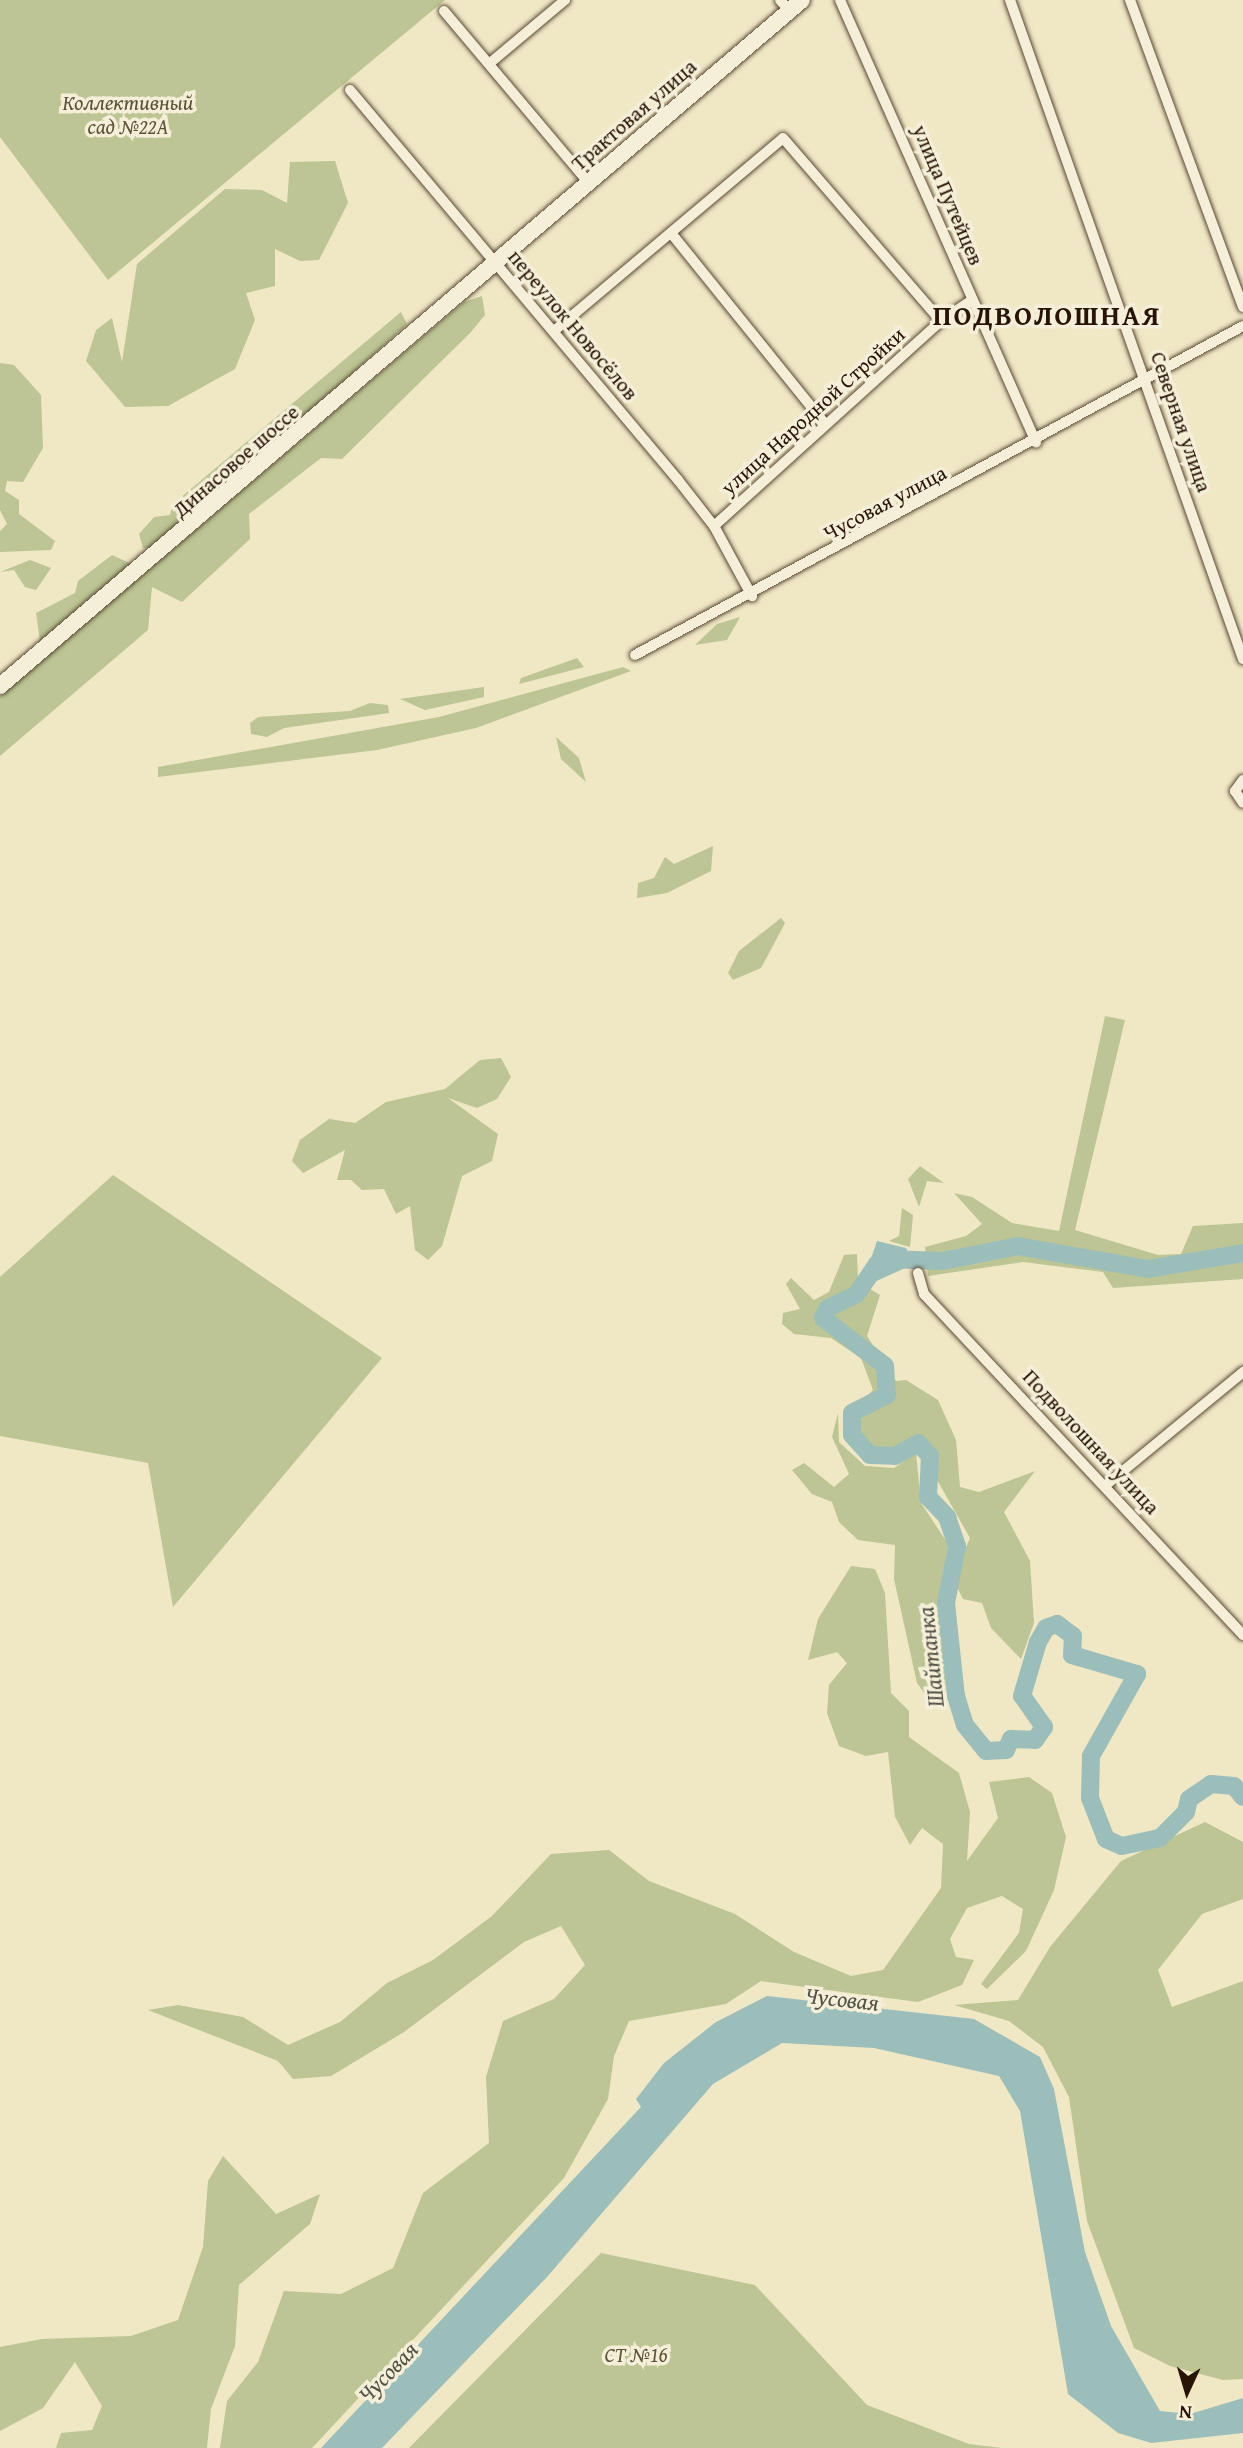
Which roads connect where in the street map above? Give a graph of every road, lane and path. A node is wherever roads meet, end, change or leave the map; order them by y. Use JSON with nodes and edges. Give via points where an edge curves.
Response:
{"nodes":[{"id":1,"x":565,"y":0,"type":"edge"},
{"id":2,"x":840,"y":0,"type":"edge"},
{"id":3,"x":1010,"y":0,"type":"edge"},
{"id":4,"x":1130,"y":0,"type":"edge"},
{"id":5,"x":790,"y":3,"type":"edge"},
{"id":6,"x":443,"y":11,"type":"dead end"},
{"id":7,"x":490,"y":63,"type":"junction"},
{"id":8,"x":350,"y":90,"type":"dead end"},
{"id":9,"x":588,"y":182,"type":"junction"},
{"id":10,"x":671,"y":233,"type":"junction"},
{"id":11,"x":497,"y":264,"type":"junction"},
{"id":12,"x":972,"y":300,"type":"junction"},
{"id":13,"x":1243,"y":307,"type":"edge"},
{"id":14,"x":941,"y":321,"type":"junction"},
{"id":15,"x":1243,"y":326,"type":"edge"},
{"id":16,"x":554,"y":331,"type":"junction"},
{"id":17,"x":1146,"y":380,"type":"junction"},
{"id":18,"x":825,"y":424,"type":"junction"},
{"id":19,"x":1036,"y":443,"type":"junction"},
{"id":20,"x":714,"y":526,"type":"junction"},
{"id":21,"x":752,"y":596,"type":"junction"},
{"id":22,"x":635,"y":654,"type":"dead end"},
{"id":23,"x":1243,"y":659,"type":"edge"},
{"id":24,"x":0,"y":686,"type":"edge"},
{"id":25,"x":1243,"y":780,"type":"edge"},
{"id":26,"x":1243,"y":803,"type":"edge"},
{"id":27,"x":918,"y":1273,"type":"dead end"},
{"id":28,"x":1243,"y":1372,"type":"edge"},
{"id":29,"x":1106,"y":1485,"type":"junction"},
{"id":30,"x":1243,"y":1635,"type":"edge"}],
"edges":[{"from":1,"to":7,"type":"street"},
{"from":2,"to":12,"type":"street","name":"улица Путейцев"},
{"from":3,"to":17,"type":"street","name":"Северная улица"},
{"from":4,"to":13,"type":"street"},
{"from":5,"to":9,"type":"street","name":"Трактовая улица"},
{"from":6,"to":7,"type":"street"},
{"from":7,"to":9,"type":"street"},
{"from":8,"to":11,"type":"street","name":"переулок Новосёлов"},
{"from":9,"to":11,"type":"street","name":"Трактовая улица"},
{"from":10,"to":14,"type":"street","via":[[783,138]]},
{"from":10,"to":16,"type":"street"},
{"from":10,"to":18,"type":"street"},
{"from":11,"to":16,"type":"street","name":"переулок Новосёлов"},
{"from":11,"to":24,"type":"street","name":"Динасовое шоссе"},
{"from":12,"to":14,"type":"street","name":"улица Народной Стройки"},
{"from":12,"to":19,"type":"street","name":"улица Путейцев"},
{"from":14,"to":18,"type":"street","name":"улица Народной Стройки"},
{"from":15,"to":17,"type":"street","name":"Чусовая улица"},
{"from":16,"to":20,"type":"street","name":"переулок Новосёлов"},
{"from":17,"to":19,"type":"street","name":"Чусовая улица"},
{"from":17,"to":23,"type":"street","name":"Северная улица"},
{"from":18,"to":20,"type":"street","name":"улица Народной Стройки"},
{"from":19,"to":21,"type":"street","name":"Чусовая улица"},
{"from":20,"to":21,"type":"street","name":"переулок Новосёлов"},
{"from":21,"to":22,"type":"street","name":"Чусовая улица"},
{"from":25,"to":26,"type":"street","via":[[1235,791]]},
{"from":27,"to":29,"type":"street","name":"Подволошная улица","via":[[924,1294]]},
{"from":28,"to":29,"type":"street"},
{"from":29,"to":30,"type":"street","name":"Подволошная улица"}]}
